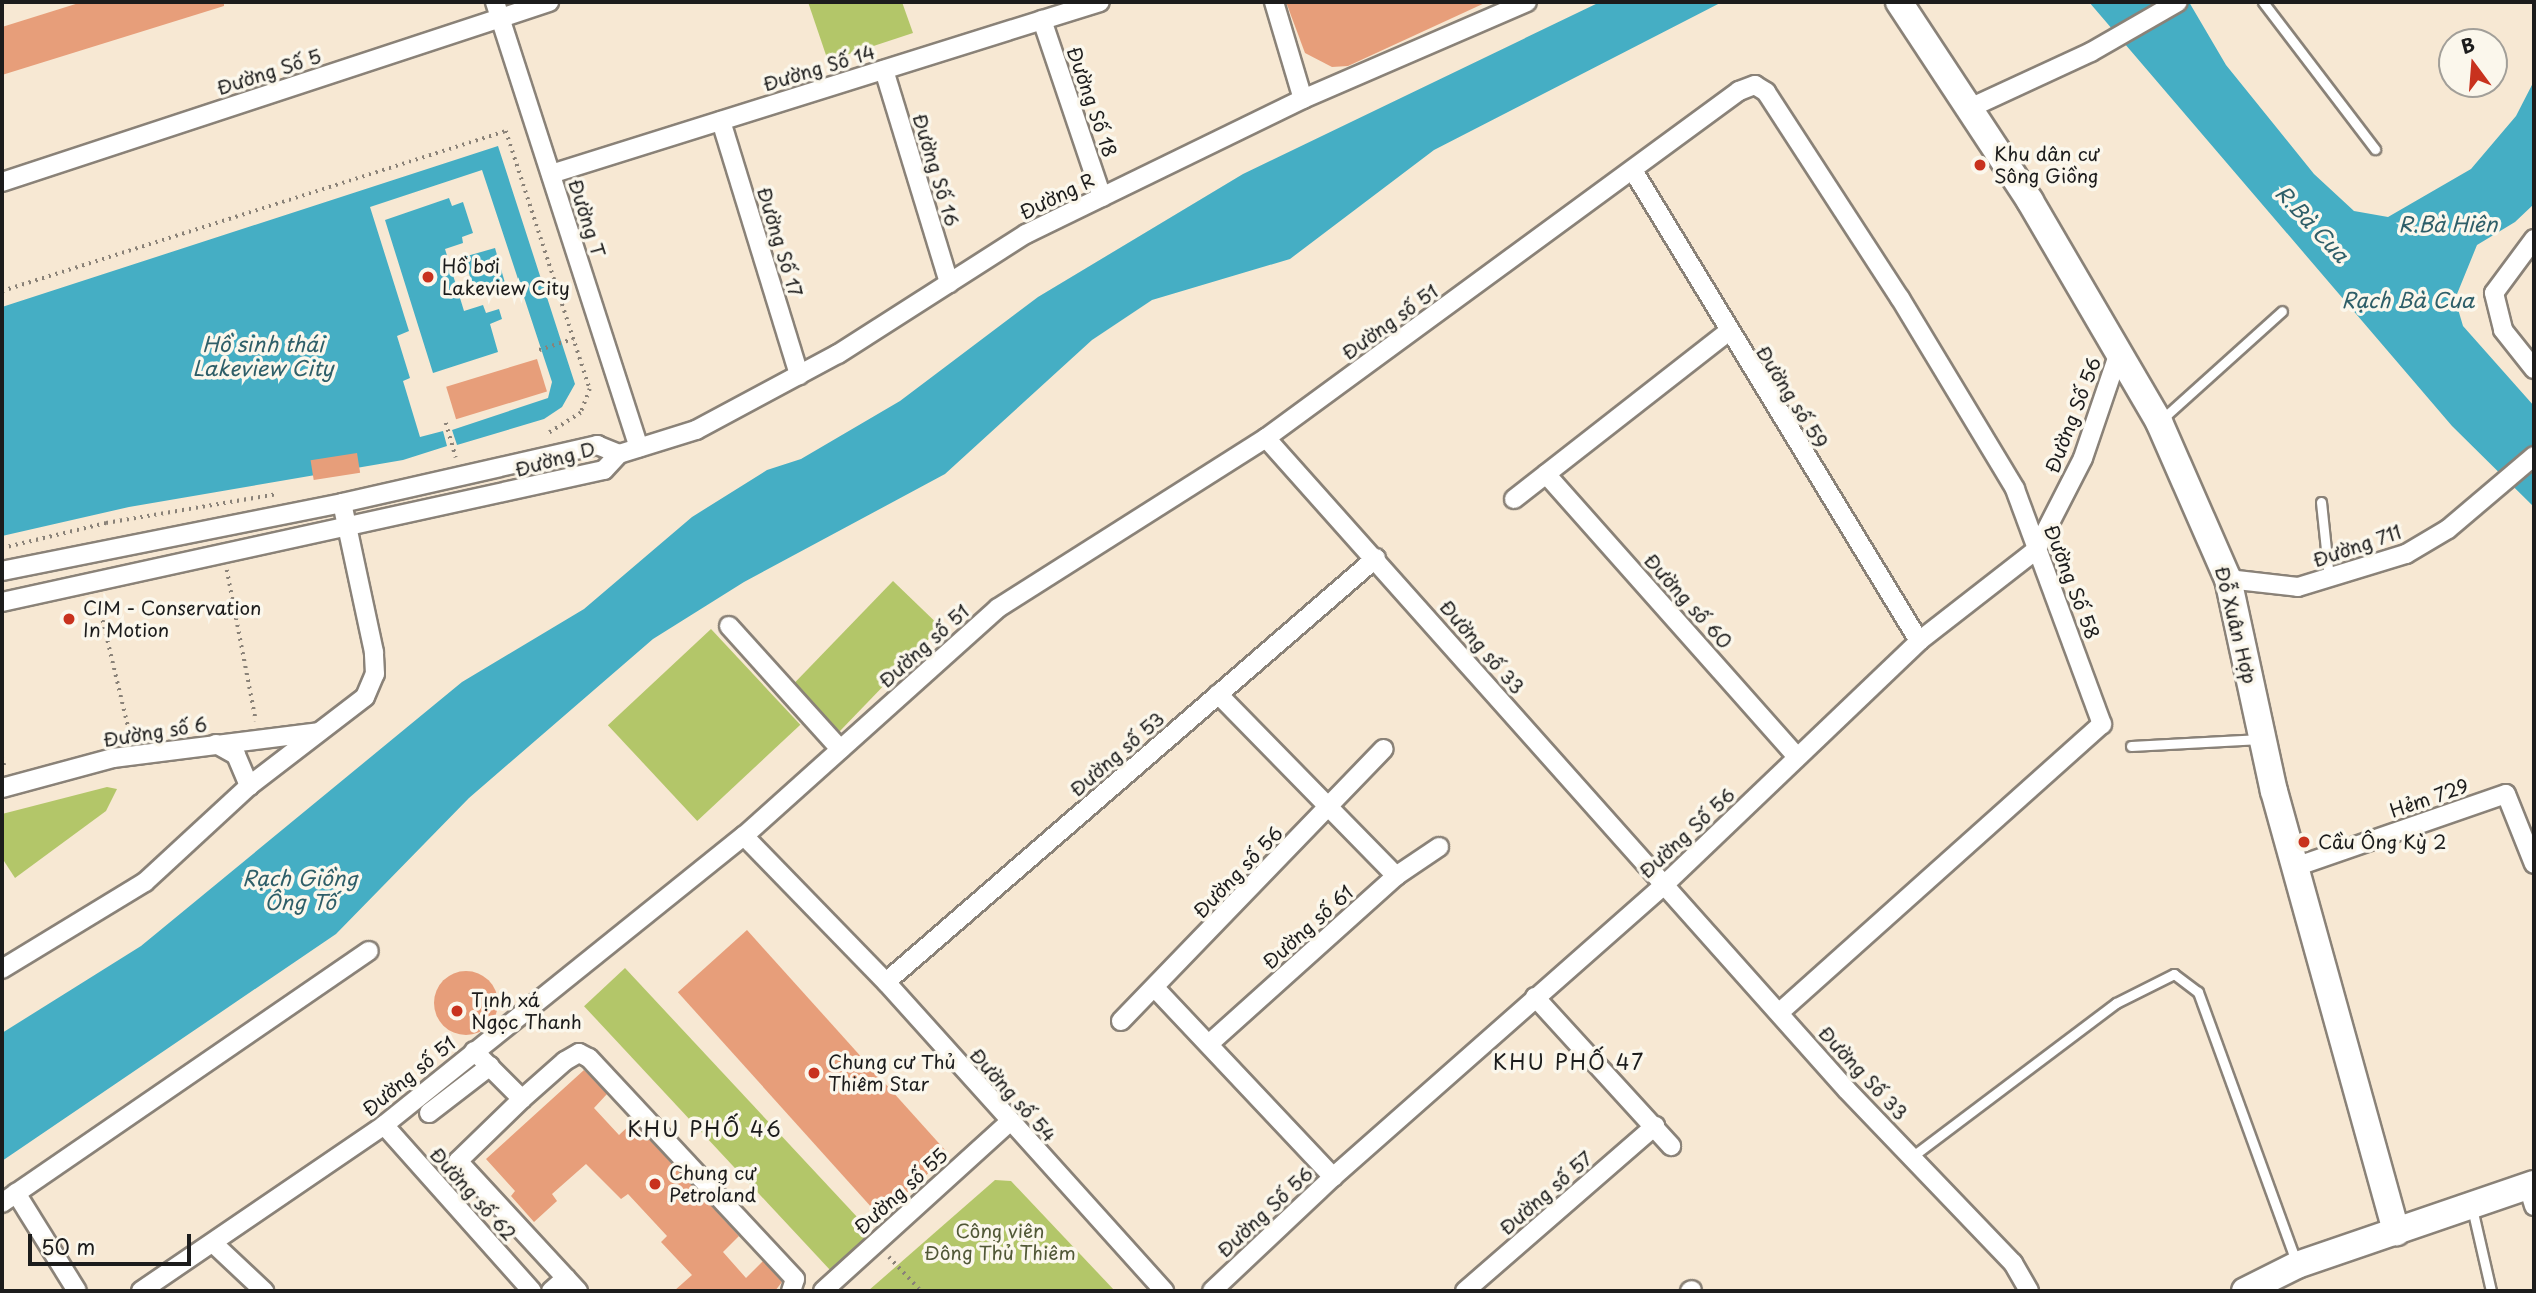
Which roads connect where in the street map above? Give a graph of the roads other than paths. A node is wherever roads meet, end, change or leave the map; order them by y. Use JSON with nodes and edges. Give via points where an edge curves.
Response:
{"nodes":[{"id":1,"x":549,"y":2,"type":"edge"},
{"id":2,"x":1100,"y":2,"type":"edge"},
{"id":3,"x":1274,"y":2,"type":"edge"},
{"id":4,"x":1527,"y":2,"type":"edge"},
{"id":5,"x":1899,"y":2,"type":"edge"},
{"id":6,"x":2178,"y":2,"type":"edge"},
{"id":7,"x":2263,"y":2,"type":"edge"},
{"id":8,"x":498,"y":10,"type":"edge"},
{"id":9,"x":1042,"y":20,"type":"junction"},
{"id":10,"x":884,"y":70,"type":"junction"},
{"id":11,"x":1766,"y":92,"type":"joint"},
{"id":12,"x":1303,"y":99,"type":"junction"},
{"id":13,"x":1970,"y":108,"type":"junction"},
{"id":14,"x":720,"y":121,"type":"junction"},
{"id":15,"x":2375,"y":149,"type":"dead end"},
{"id":16,"x":1634,"y":172,"type":"junction"},
{"id":17,"x":551,"y":174,"type":"junction"},
{"id":18,"x":2,"y":182,"type":"edge"},
{"id":19,"x":1101,"y":197,"type":"junction"},
{"id":20,"x":2534,"y":239,"type":"edge"},
{"id":21,"x":949,"y":283,"type":"junction"},
{"id":22,"x":2282,"y":311,"type":"dead end"},
{"id":23,"x":1728,"y":332,"type":"junction"},
{"id":24,"x":2118,"y":355,"type":"junction"},
{"id":25,"x":2534,"y":369,"type":"edge"},
{"id":26,"x":799,"y":374,"type":"junction"},
{"id":27,"x":2159,"y":422,"type":"junction"},
{"id":28,"x":1266,"y":438,"type":"junction"},
{"id":29,"x":639,"y":447,"type":"junction"},
{"id":30,"x":619,"y":454,"type":"junction"},
{"id":31,"x":2534,"y":456,"type":"edge"},
{"id":32,"x":1546,"y":474,"type":"junction"},
{"id":33,"x":1514,"y":499,"type":"dead end"},
{"id":34,"x":2320,"y":502,"type":"dead end"},
{"id":35,"x":342,"y":503,"type":"junction"},
{"id":36,"x":348,"y":528,"type":"junction"},
{"id":37,"x":2036,"y":550,"type":"junction"},
{"id":38,"x":1377,"y":558,"type":"junction"},
{"id":39,"x":2,"y":571,"type":"edge"},
{"id":40,"x":2228,"y":579,"type":"junction"},
{"id":41,"x":2329,"y":580,"type":"junction"},
{"id":42,"x":2,"y":602,"type":"edge"},
{"id":43,"x":729,"y":626,"type":"dead end"},
{"id":44,"x":1919,"y":640,"type":"junction"},
{"id":45,"x":1218,"y":694,"type":"junction"},
{"id":46,"x":318,"y":732,"type":"junction"},
{"id":47,"x":2263,"y":738,"type":"junction"},
{"id":48,"x":215,"y":744,"type":"junction"},
{"id":49,"x":2131,"y":746,"type":"dead end"},
{"id":50,"x":1384,"y":749,"type":"dead end"},
{"id":51,"x":840,"y":750,"type":"junction"},
{"id":52,"x":1797,"y":757,"type":"junction"},
{"id":53,"x":249,"y":786,"type":"junction"},
{"id":54,"x":2,"y":788,"type":"edge"},
{"id":55,"x":1329,"y":808,"type":"junction"},
{"id":56,"x":744,"y":836,"type":"junction"},
{"id":57,"x":1439,"y":848,"type":"dead end"},
{"id":58,"x":2534,"y":864,"type":"edge"},
{"id":59,"x":2295,"y":867,"type":"junction"},
{"id":60,"x":1396,"y":876,"type":"junction"},
{"id":61,"x":1664,"y":885,"type":"junction"},
{"id":62,"x":369,"y":951,"type":"dead end"},
{"id":63,"x":2,"y":969,"type":"edge"},
{"id":64,"x":887,"y":982,"type":"junction"},
{"id":65,"x":1155,"y":988,"type":"junction"},
{"id":66,"x":1535,"y":997,"type":"junction"},
{"id":67,"x":1780,"y":1013,"type":"junction"},
{"id":68,"x":1121,"y":1021,"type":"dead end"},
{"id":69,"x":1210,"y":1043,"type":"junction"},
{"id":70,"x":474,"y":1051,"type":"junction"},
{"id":71,"x":490,"y":1066,"type":"junction"},
{"id":72,"x":522,"y":1099,"type":"junction"},
{"id":73,"x":429,"y":1113,"type":"dead end"},
{"id":74,"x":1008,"y":1122,"type":"junction"},
{"id":75,"x":384,"y":1125,"type":"junction"},
{"id":76,"x":1655,"y":1126,"type":"junction"},
{"id":77,"x":1671,"y":1146,"type":"dead end"},
{"id":78,"x":1913,"y":1157,"type":"junction"},
{"id":79,"x":1333,"y":1177,"type":"junction"},
{"id":80,"x":2532,"y":1192,"type":"edge"},
{"id":81,"x":9,"y":1198,"type":"edge"},
{"id":82,"x":2389,"y":1204,"type":"junction"},
{"id":83,"x":2472,"y":1206,"type":"junction"},
{"id":84,"x":2396,"y":1232,"type":"junction"},
{"id":85,"x":215,"y":1244,"type":"junction"},
{"id":86,"x":2349,"y":1248,"type":"junction"},
{"id":87,"x":2297,"y":1265,"type":"junction"},
{"id":88,"x":572,"y":1285,"type":"edge"},
{"id":89,"x":77,"y":1291,"type":"edge"},
{"id":90,"x":141,"y":1291,"type":"edge"},
{"id":91,"x":264,"y":1291,"type":"edge"},
{"id":92,"x":532,"y":1291,"type":"edge"},
{"id":93,"x":551,"y":1291,"type":"edge"},
{"id":94,"x":791,"y":1291,"type":"edge"},
{"id":95,"x":823,"y":1291,"type":"edge"},
{"id":96,"x":1164,"y":1291,"type":"edge"},
{"id":97,"x":1212,"y":1291,"type":"edge"},
{"id":98,"x":1465,"y":1291,"type":"edge"},
{"id":99,"x":2029,"y":1291,"type":"edge"},
{"id":100,"x":2245,"y":1291,"type":"edge"},
{"id":101,"x":2491,"y":1291,"type":"edge"}],
"edges":[{"from":1,"to":8,"type":"street","name":"Đường Số 5"},
{"from":2,"to":9,"type":"street","name":"Đường Số 14"},
{"from":3,"to":12,"type":"street"},
{"from":4,"to":12,"type":"street","name":"Đường R"},
{"from":5,"to":13,"type":"main road","name":"Đỗ Xuân Hợp"},
{"from":6,"to":13,"type":"street","via":[[2091,52]]},
{"from":7,"to":15,"type":"lane"},
{"from":8,"to":17,"type":"street","name":"Đường T"},
{"from":8,"to":18,"type":"street","name":"Đường Số 5"},
{"from":9,"to":10,"type":"street","name":"Đường Số 14"},
{"from":9,"to":19,"type":"street","name":"Đường Số 18"},
{"from":10,"to":14,"type":"street","name":"Đường Số 14"},
{"from":10,"to":21,"type":"street","name":"Đường Số 16"},
{"from":11,"to":16,"type":"street","name":"Đường số 51","via":[[1762,87],[1747,86]]},
{"from":11,"to":37,"type":"street","name":"Đường Số 58","via":[[1900,298],[2015,489]]},
{"from":12,"to":19,"type":"street","name":"Đường R"},
{"from":13,"to":24,"type":"main road","name":"Đỗ Xuân Hợp","via":[[2031,201]]},
{"from":14,"to":17,"type":"street","name":"Đường Số 14"},
{"from":14,"to":26,"type":"street","name":"Đường Số 17"},
{"from":16,"to":23,"type":"street","name":"Đường số 59"},
{"from":16,"to":28,"type":"street","name":"Đường số 51"},
{"from":17,"to":29,"type":"street","name":"Đường T"},
{"from":19,"to":21,"type":"street","name":"Đường R","via":[[1026,234]]},
{"from":20,"to":25,"type":"street","via":[[2494,293],[2503,330]]},
{"from":21,"to":26,"type":"street","name":"Đường R"},
{"from":22,"to":27,"type":"lane"},
{"from":23,"to":32,"type":"street"},
{"from":23,"to":44,"type":"street","name":"Đường số 59"},
{"from":24,"to":27,"type":"main road","name":"Đỗ Xuân Hợp"},
{"from":24,"to":37,"type":"street","name":"Đường Số 56","via":[[2083,458]]},
{"from":26,"to":29,"type":"street","name":"Đường R","via":[[695,429]]},
{"from":27,"to":40,"type":"main road","name":"Đỗ Xuân Hợp"},
{"from":28,"to":38,"type":"street","name":"Đường số 33"},
{"from":28,"to":51,"type":"street","name":"Đường số 51","via":[[998,608]]},
{"from":29,"to":30,"type":"street","name":"Đường R"},
{"from":30,"to":35,"type":"street","name":"Đường D","via":[[597,444]]},
{"from":30,"to":36,"type":"street","name":"Đường D","via":[[604,470],[555,485]]},
{"from":31,"to":41,"type":"street","name":"Đường 711","via":[[2448,529],[2406,554]]},
{"from":32,"to":33,"type":"street"},
{"from":32,"to":52,"type":"street","name":"Đường số 60"},
{"from":34,"to":41,"type":"lane"},
{"from":35,"to":36,"type":"street"},
{"from":35,"to":39,"type":"street","name":"Đường D"},
{"from":36,"to":42,"type":"street","name":"Đường D"},
{"from":36,"to":46,"type":"street","via":[[375,674],[365,697]]},
{"from":37,"to":44,"type":"street","name":"Đường Số 56"},
{"from":37,"to":67,"type":"street","name":"Đường Số 58","via":[[2102,724]]},
{"from":38,"to":45,"type":"street","name":"Đường số 53"},
{"from":38,"to":61,"type":"street","name":"Đường số 33"},
{"from":40,"to":41,"type":"street","name":"Đường 711","via":[[2298,587]]},
{"from":40,"to":47,"type":"main road","name":"Đỗ Xuân Hợp"},
{"from":43,"to":51,"type":"street"},
{"from":44,"to":52,"type":"street","name":"Đường Số 56"},
{"from":45,"to":55,"type":"street"},
{"from":45,"to":64,"type":"street","name":"Đường số 53"},
{"from":46,"to":48,"type":"street","name":"Đường số 6"},
{"from":46,"to":53,"type":"street"},
{"from":47,"to":49,"type":"lane"},
{"from":47,"to":59,"type":"main road","name":"Đỗ Xuân Hợp"},
{"from":48,"to":53,"type":"street","via":[[236,755]]},
{"from":48,"to":54,"type":"street","name":"Đường số 6","via":[[135,755]]},
{"from":50,"to":55,"type":"street","name":"Đường số 56"},
{"from":51,"to":56,"type":"street","name":"Đường số 51"},
{"from":52,"to":61,"type":"street","name":"Đường Số 56"},
{"from":53,"to":63,"type":"street","via":[[145,882]]},
{"from":55,"to":60,"type":"street"},
{"from":55,"to":65,"type":"street","name":"Đường số 56"},
{"from":56,"to":64,"type":"street","name":"Đường số 54"},
{"from":56,"to":70,"type":"street","name":"Đường số 51"},
{"from":57,"to":60,"type":"street","name":"Đường số 61"},
{"from":58,"to":59,"type":"street","name":"Hẻm 729","via":[[2506,794]]},
{"from":59,"to":82,"type":"main road","name":"Đỗ Xuân Hợp"},
{"from":60,"to":69,"type":"street","name":"Đường số 61"},
{"from":61,"to":66,"type":"street","name":"Đường Số 56"},
{"from":61,"to":67,"type":"street","name":"Đường Số 33"},
{"from":62,"to":81,"type":"street"},
{"from":64,"to":74,"type":"street","name":"Đường số 54"},
{"from":65,"to":68,"type":"street","name":"Đường số 56"},
{"from":65,"to":69,"type":"street"},
{"from":66,"to":76,"type":"street"},
{"from":66,"to":79,"type":"street","name":"Đường Số 56"},
{"from":67,"to":78,"type":"street","name":"Đường Số 33"},
{"from":69,"to":79,"type":"street"},
{"from":70,"to":71,"type":"street"},
{"from":70,"to":75,"type":"street","name":"Đường số 51"},
{"from":71,"to":72,"type":"street"},
{"from":71,"to":73,"type":"street"},
{"from":72,"to":88,"type":"street","via":[[458,1161]]},
{"from":72,"to":94,"type":"street","via":[[565,1061],[579,1053],[589,1058],[795,1279]]},
{"from":74,"to":95,"type":"street","name":"Đường số 55"},
{"from":74,"to":96,"type":"street","name":"Đường số 54"},
{"from":75,"to":85,"type":"street","name":"Đường số 51"},
{"from":75,"to":92,"type":"street","name":"Đường số 62"},
{"from":76,"to":77,"type":"street"},
{"from":76,"to":98,"type":"street","name":"Đường số 57"},
{"from":78,"to":87,"type":"lane","via":[[2116,1003],[2174,974],[2198,992]]},
{"from":78,"to":99,"type":"street","name":"Đường Số 33","via":[[2013,1263]]},
{"from":79,"to":97,"type":"street","name":"Đường Số 56"},
{"from":80,"to":83,"type":"main road"},
{"from":81,"to":89,"type":"street"},
{"from":82,"to":84,"type":"main road","name":"Đỗ Xuân Hợp"},
{"from":82,"to":86,"type":"main road","via":[[2370,1233]]},
{"from":83,"to":84,"type":"main road"},
{"from":83,"to":101,"type":"lane"},
{"from":84,"to":86,"type":"main road"},
{"from":85,"to":90,"type":"street","name":"Đường số 51"},
{"from":85,"to":91,"type":"street"},
{"from":86,"to":87,"type":"main road"},
{"from":87,"to":100,"type":"main road"},
{"from":88,"to":93,"type":"street"}]}
